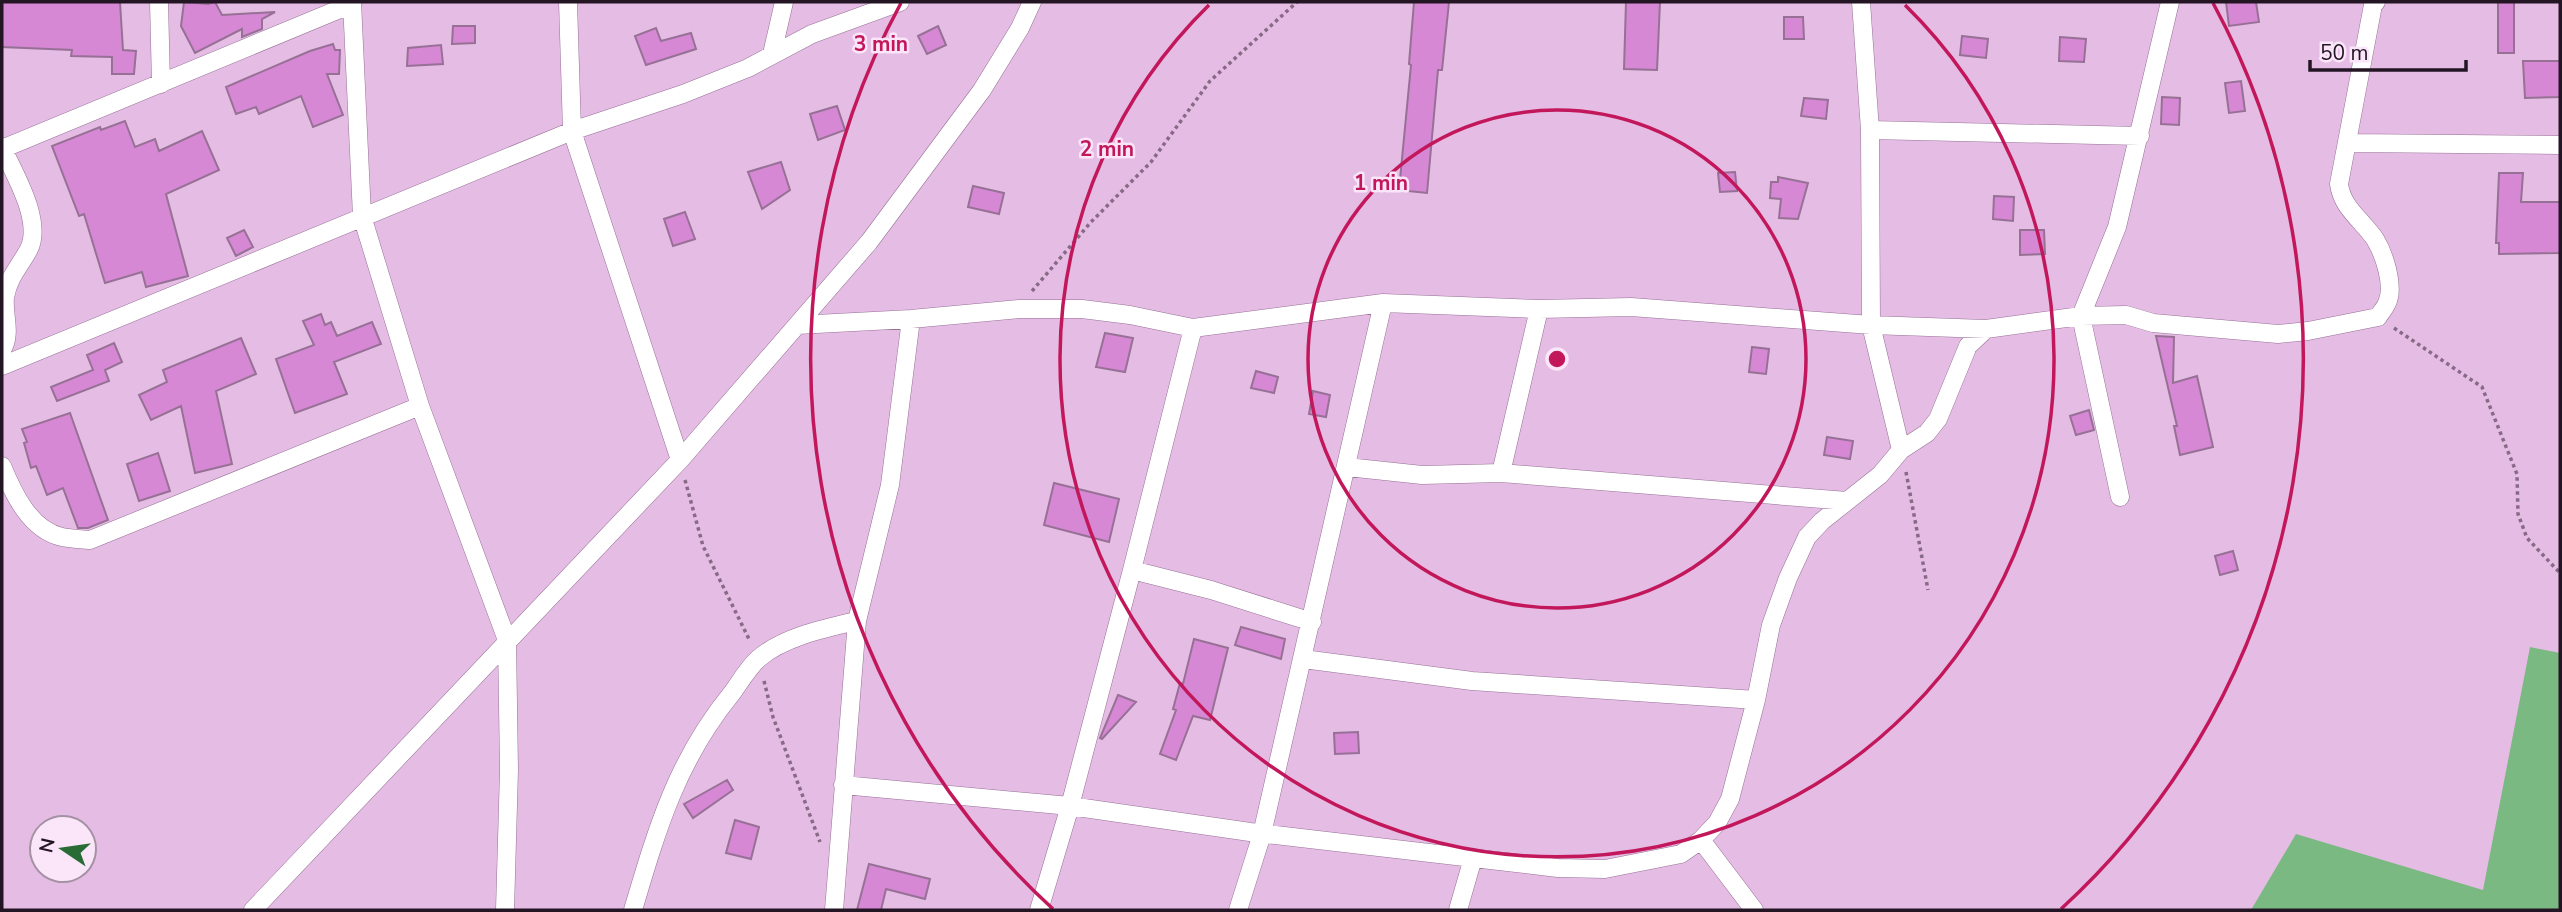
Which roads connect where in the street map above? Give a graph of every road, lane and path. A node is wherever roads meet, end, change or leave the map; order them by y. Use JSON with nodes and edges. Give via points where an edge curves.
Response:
{"nodes":[{"id":1,"x":159,"y":2,"type":"edge"},
{"id":2,"x":568,"y":2,"type":"edge"},
{"id":3,"x":784,"y":2,"type":"edge"},
{"id":4,"x":900,"y":2,"type":"edge"},
{"id":5,"x":1032,"y":2,"type":"edge"},
{"id":6,"x":1297,"y":2,"type":"edge"},
{"id":7,"x":1861,"y":2,"type":"edge"},
{"id":8,"x":2171,"y":2,"type":"edge"},
{"id":9,"x":2376,"y":2,"type":"edge"},
{"id":10,"x":352,"y":3,"type":"edge"},
{"id":11,"x":772,"y":54,"type":"junction"},
{"id":12,"x":161,"y":84,"type":"junction"},
{"id":13,"x":1870,"y":130,"type":"junction"},
{"id":14,"x":572,"y":131,"type":"junction"},
{"id":15,"x":2140,"y":136,"type":"junction"},
{"id":16,"x":2349,"y":143,"type":"junction"},
{"id":17,"x":2560,"y":145,"type":"edge"},
{"id":18,"x":2,"y":148,"type":"edge"},
{"id":19,"x":362,"y":216,"type":"junction"},
{"id":20,"x":1383,"y":303,"type":"junction"},
{"id":21,"x":1019,"y":309,"type":"junction"},
{"id":22,"x":1539,"y":309,"type":"junction"},
{"id":23,"x":2081,"y":316,"type":"junction"},
{"id":24,"x":2378,"y":317,"type":"junction"},
{"id":25,"x":911,"y":319,"type":"junction"},
{"id":26,"x":797,"y":325,"type":"junction"},
{"id":27,"x":1871,"y":325,"type":"junction"},
{"id":28,"x":1193,"y":328,"type":"junction"},
{"id":29,"x":1986,"y":329,"type":"junction"},
{"id":30,"x":2,"y":350,"type":"edge"},
{"id":31,"x":2,"y":366,"type":"edge"},
{"id":32,"x":420,"y":406,"type":"junction"},
{"id":33,"x":1901,"y":450,"type":"junction"},
{"id":34,"x":680,"y":460,"type":"junction"},
{"id":35,"x":2,"y":466,"type":"edge"},
{"id":36,"x":1348,"y":467,"type":"junction"},
{"id":37,"x":1501,"y":473,"type":"junction"},
{"id":38,"x":2120,"y":497,"type":"dead end"},
{"id":39,"x":1847,"y":501,"type":"junction"},
{"id":40,"x":1132,"y":570,"type":"junction"},
{"id":41,"x":2560,"y":573,"type":"edge"},
{"id":42,"x":1928,"y":590,"type":"dead end"},
{"id":43,"x":858,"y":621,"type":"junction"},
{"id":44,"x":1312,"y":622,"type":"junction"},
{"id":45,"x":507,"y":640,"type":"junction"},
{"id":46,"x":1303,"y":659,"type":"junction"},
{"id":47,"x":1756,"y":700,"type":"junction"},
{"id":48,"x":843,"y":785,"type":"junction"},
{"id":49,"x":1070,"y":806,"type":"junction"},
{"id":50,"x":1262,"y":834,"type":"junction"},
{"id":51,"x":1701,"y":840,"type":"junction"},
{"id":52,"x":1473,"y":858,"type":"junction"},
{"id":53,"x":253,"y":910,"type":"edge"},
{"id":54,"x":505,"y":910,"type":"edge"},
{"id":55,"x":633,"y":910,"type":"edge"},
{"id":56,"x":834,"y":910,"type":"edge"},
{"id":57,"x":1040,"y":910,"type":"edge"},
{"id":58,"x":1238,"y":910,"type":"edge"},
{"id":59,"x":1458,"y":910,"type":"edge"},
{"id":60,"x":1754,"y":910,"type":"edge"}],
"edges":[{"from":1,"to":12,"type":"street"},
{"from":2,"to":14,"type":"street"},
{"from":3,"to":11,"type":"street"},
{"from":4,"to":11,"type":"street"},
{"from":5,"to":26,"type":"street","via":[[982,90],[869,242]]},
{"from":6,"to":21,"type":"path","via":[[1210,81],[1151,162],[1091,222]]},
{"from":7,"to":13,"type":"street"},
{"from":8,"to":15,"type":"street"},
{"from":9,"to":16,"type":"street"},
{"from":10,"to":12,"type":"street"},
{"from":10,"to":19,"type":"street"},
{"from":11,"to":14,"type":"street","via":[[683,94]]},
{"from":12,"to":18,"type":"street"},
{"from":13,"to":15,"type":"street"},
{"from":13,"to":27,"type":"street"},
{"from":14,"to":19,"type":"street"},
{"from":14,"to":34,"type":"street"},
{"from":15,"to":23,"type":"street","via":[[2117,227]]},
{"from":16,"to":17,"type":"street"},
{"from":16,"to":24,"type":"street","via":[[2340,193],[2383,257],[2389,301]]},
{"from":18,"to":30,"type":"street","via":[[23,191],[32,227],[30,247],[7,288],[7,338]]},
{"from":19,"to":31,"type":"street"},
{"from":19,"to":32,"type":"street"},
{"from":20,"to":22,"type":"street"},
{"from":20,"to":28,"type":"street"},
{"from":20,"to":36,"type":"street"},
{"from":21,"to":25,"type":"street"},
{"from":21,"to":28,"type":"street","via":[[1082,309]]},
{"from":22,"to":27,"type":"street","via":[[1631,307]]},
{"from":22,"to":37,"type":"street"},
{"from":23,"to":24,"type":"street","via":[[2126,315],[2153,323],[2278,334]]},
{"from":23,"to":29,"type":"street"},
{"from":23,"to":38,"type":"street"},
{"from":24,"to":41,"type":"path","via":[[2482,387],[2517,474],[2518,513],[2527,538]]},
{"from":25,"to":26,"type":"street"},
{"from":25,"to":43,"type":"street","via":[[890,485]]},
{"from":26,"to":34,"type":"street"},
{"from":27,"to":29,"type":"street"},
{"from":27,"to":33,"type":"street"},
{"from":28,"to":40,"type":"street"},
{"from":29,"to":33,"type":"street","via":[[1968,346],[1938,419],[1927,433]]},
{"from":32,"to":35,"type":"street","via":[[90,540],[59,537],[31,520]]},
{"from":32,"to":45,"type":"street"},
{"from":33,"to":39,"type":"street","via":[[1880,475]]},
{"from":33,"to":42,"type":"path"},
{"from":34,"to":45,"type":"street"},
{"from":36,"to":37,"type":"street","via":[[1422,475]]},
{"from":36,"to":44,"type":"street"},
{"from":37,"to":39,"type":"street"},
{"from":39,"to":47,"type":"street","via":[[1807,537],[1787,578],[1771,625]]},
{"from":40,"to":44,"type":"street"},
{"from":40,"to":49,"type":"street"},
{"from":43,"to":48,"type":"street"},
{"from":43,"to":55,"type":"street","via":[[816,631],[759,659],[713,715],[683,766]]},
{"from":44,"to":46,"type":"street"},
{"from":45,"to":53,"type":"street"},
{"from":45,"to":54,"type":"street"},
{"from":46,"to":47,"type":"street","via":[[1472,681]]},
{"from":46,"to":50,"type":"street"},
{"from":47,"to":51,"type":"street","via":[[1730,799]]},
{"from":48,"to":49,"type":"street"},
{"from":48,"to":56,"type":"street"},
{"from":49,"to":50,"type":"street"},
{"from":49,"to":57,"type":"street"},
{"from":50,"to":52,"type":"street"},
{"from":50,"to":58,"type":"street"},
{"from":51,"to":52,"type":"street","via":[[1681,854],[1605,869]]},
{"from":51,"to":60,"type":"street"},
{"from":52,"to":59,"type":"street"}]}
